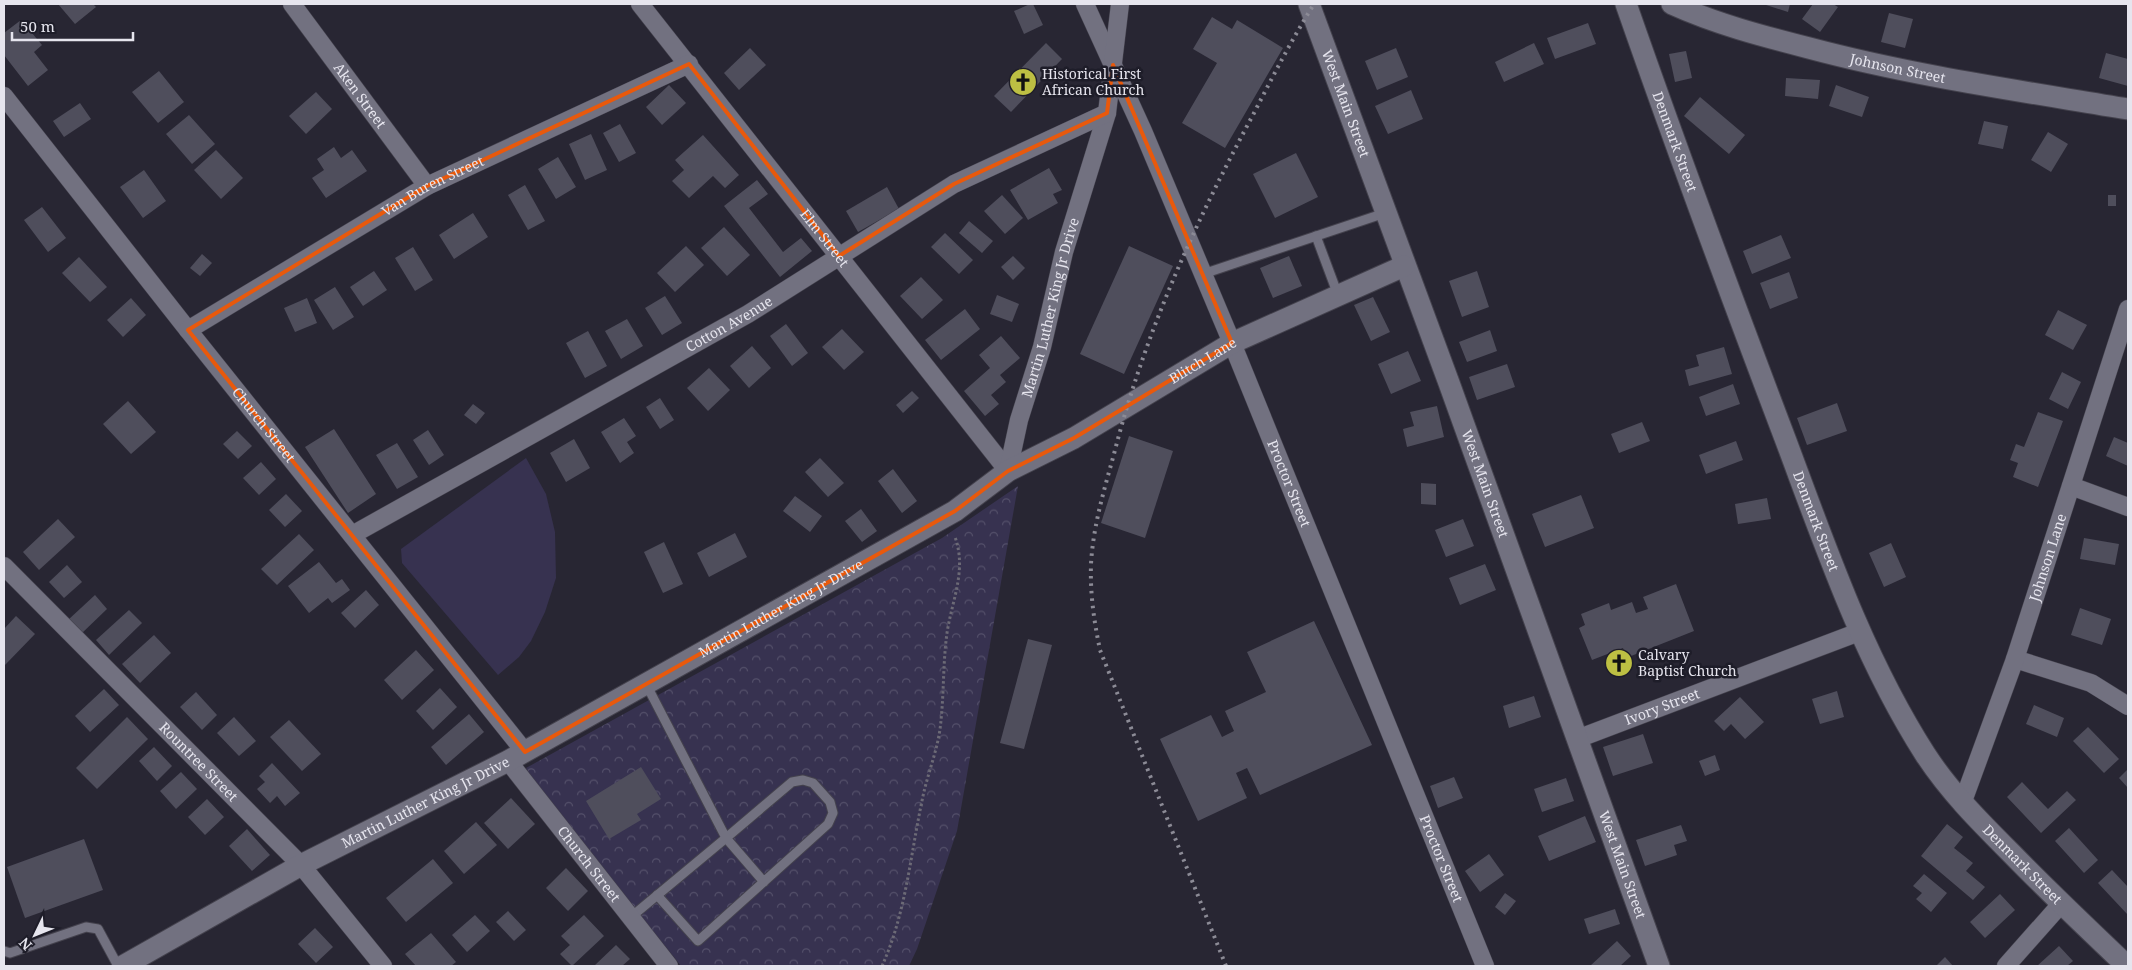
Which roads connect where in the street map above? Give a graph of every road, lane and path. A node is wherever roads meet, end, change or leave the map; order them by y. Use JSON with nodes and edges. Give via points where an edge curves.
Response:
{"nodes":[{"id":1,"x":292,"y":4,"type":"edge"},
{"id":2,"x":640,"y":4,"type":"edge"},
{"id":3,"x":1085,"y":4,"type":"edge"},
{"id":4,"x":1120,"y":4,"type":"edge"},
{"id":5,"x":1309,"y":4,"type":"edge"},
{"id":6,"x":1626,"y":4,"type":"edge"},
{"id":7,"x":1672,"y":4,"type":"edge"},
{"id":8,"x":689,"y":64,"type":"junction"},
{"id":9,"x":1113,"y":65,"type":"junction"},
{"id":10,"x":4,"y":96,"type":"edge"},
{"id":11,"x":2128,"y":109,"type":"edge"},
{"id":12,"x":1107,"y":113,"type":"junction"},
{"id":13,"x":427,"y":186,"type":"junction"},
{"id":14,"x":1385,"y":213,"type":"junction"},
{"id":15,"x":1316,"y":236,"type":"junction"},
{"id":16,"x":839,"y":256,"type":"junction"},
{"id":17,"x":1404,"y":266,"type":"junction"},
{"id":18,"x":1203,"y":274,"type":"junction"},
{"id":19,"x":1338,"y":296,"type":"junction"},
{"id":20,"x":2128,"y":309,"type":"edge"},
{"id":21,"x":188,"y":330,"type":"junction"},
{"id":22,"x":1232,"y":343,"type":"junction"},
{"id":23,"x":2120,"y":360,"type":"edge"},
{"id":24,"x":1008,"y":471,"type":"junction"},
{"id":25,"x":2071,"y":486,"type":"junction"},
{"id":26,"x":2128,"y":507,"type":"edge"},
{"id":27,"x":352,"y":536,"type":"junction"},
{"id":28,"x":955,"y":537,"type":"dead end"},
{"id":29,"x":4,"y":566,"type":"edge"},
{"id":30,"x":1858,"y":632,"type":"junction"},
{"id":31,"x":2015,"y":659,"type":"junction"},
{"id":32,"x":646,"y":684,"type":"junction"},
{"id":33,"x":2128,"y":706,"type":"edge"},
{"id":34,"x":1577,"y":739,"type":"junction"},
{"id":35,"x":517,"y":756,"type":"junction"},
{"id":36,"x":1962,"y":804,"type":"junction"},
{"id":37,"x":726,"y":838,"type":"junction"},
{"id":38,"x":302,"y":865,"type":"junction"},
{"id":39,"x":764,"y":882,"type":"junction"},
{"id":40,"x":657,"y":895,"type":"junction"},
{"id":41,"x":2061,"y":904,"type":"junction"},
{"id":42,"x":631,"y":918,"type":"junction"},
{"id":43,"x":4,"y":951,"type":"edge"},
{"id":44,"x":118,"y":966,"type":"edge"},
{"id":45,"x":123,"y":966,"type":"edge"},
{"id":46,"x":383,"y":966,"type":"edge"},
{"id":47,"x":670,"y":966,"type":"edge"},
{"id":48,"x":882,"y":966,"type":"edge"},
{"id":49,"x":1485,"y":966,"type":"edge"},
{"id":50,"x":1659,"y":966,"type":"edge"},
{"id":51,"x":2006,"y":966,"type":"edge"},
{"id":52,"x":2127,"y":966,"type":"edge"}],
"edges":[{"from":1,"to":13,"type":"street","name":"Aken Street"},
{"from":2,"to":8,"type":"street","name":"Elm Street"},
{"from":3,"to":9,"type":"street","name":"Proctor Street"},
{"from":4,"to":9,"type":"street","name":"Martin Luther King Jr Drive"},
{"from":5,"to":14,"type":"street","name":"West Main Street"},
{"from":6,"to":30,"type":"street","name":"Denmark Street","via":[[1690,185]]},
{"from":7,"to":11,"type":"street","name":"Johnson Street","via":[[1698,16],[1766,37],[1891,68]]},
{"from":8,"to":13,"type":"street","name":"Van Buren Street"},
{"from":8,"to":16,"type":"street","name":"Elm Street"},
{"from":9,"to":12,"type":"street","name":"Martin Luther King Jr Drive"},
{"from":9,"to":18,"type":"street","name":"Proctor Street"},
{"from":10,"to":21,"type":"street","name":"Church Street"},
{"from":12,"to":16,"type":"street","name":"Cotton Avenue","via":[[954,184]]},
{"from":12,"to":24,"type":"street","name":"Martin Luther King Jr Drive","via":[[1064,252]]},
{"from":13,"to":21,"type":"street","name":"Van Buren Street"},
{"from":14,"to":15,"type":"lane"},
{"from":14,"to":17,"type":"street","name":"West Main Street"},
{"from":15,"to":18,"type":"lane"},
{"from":15,"to":19,"type":"lane"},
{"from":16,"to":24,"type":"street","name":"Elm Street"},
{"from":16,"to":27,"type":"street","name":"Cotton Avenue","via":[[748,314]]},
{"from":17,"to":19,"type":"street","name":"Blitch Lane"},
{"from":17,"to":34,"type":"street","name":"West Main Street"},
{"from":18,"to":22,"type":"street","name":"Proctor Street"},
{"from":19,"to":22,"type":"street","name":"Blitch Lane"},
{"from":20,"to":23,"type":"street","name":"Johnson Lane"},
{"from":21,"to":27,"type":"street","name":"Church Street"},
{"from":22,"to":24,"type":"street","name":"Blitch Lane","via":[[1074,438]]},
{"from":22,"to":49,"type":"street","name":"Proctor Street"},
{"from":23,"to":25,"type":"street","name":"Johnson Lane"},
{"from":24,"to":32,"type":"street","name":"Martin Luther King Jr Drive","via":[[955,511]]},
{"from":25,"to":26,"type":"street"},
{"from":25,"to":31,"type":"street","name":"Johnson Lane"},
{"from":27,"to":35,"type":"street","name":"Church Street"},
{"from":28,"to":48,"type":"path","via":[[961,559],[947,634],[941,722],[921,803],[904,901]]},
{"from":29,"to":38,"type":"street","name":"Rountree Street"},
{"from":30,"to":34,"type":"street","name":"Ivory Street"},
{"from":30,"to":36,"type":"street","name":"Denmark Street","via":[[1926,755]]},
{"from":31,"to":33,"type":"street","via":[[2092,683]]},
{"from":31,"to":36,"type":"street","name":"Johnson Lane"},
{"from":32,"to":35,"type":"street","name":"Martin Luther King Jr Drive"},
{"from":32,"to":37,"type":"lane"},
{"from":34,"to":50,"type":"street","name":"West Main Street"},
{"from":35,"to":38,"type":"street","name":"Martin Luther King Jr Drive"},
{"from":35,"to":42,"type":"street","name":"Church Street"},
{"from":36,"to":41,"type":"street","name":"Denmark Street"},
{"from":37,"to":39,"type":"lane"},
{"from":37,"to":39,"type":"lane","via":[[792,782],[803,780],[813,783],[830,802],[833,813],[828,824]]},
{"from":37,"to":40,"type":"lane"},
{"from":38,"to":45,"type":"street","name":"Martin Luther King Jr Drive"},
{"from":38,"to":46,"type":"street","name":"Rountree Street"},
{"from":39,"to":40,"type":"lane","via":[[698,941]]},
{"from":40,"to":42,"type":"lane"},
{"from":41,"to":51,"type":"street"},
{"from":41,"to":52,"type":"street","name":"Denmark Street"},
{"from":42,"to":47,"type":"street","name":"Church Street"},
{"from":43,"to":44,"type":"lane","via":[[10,953],[86,928],[98,929]]}]}
